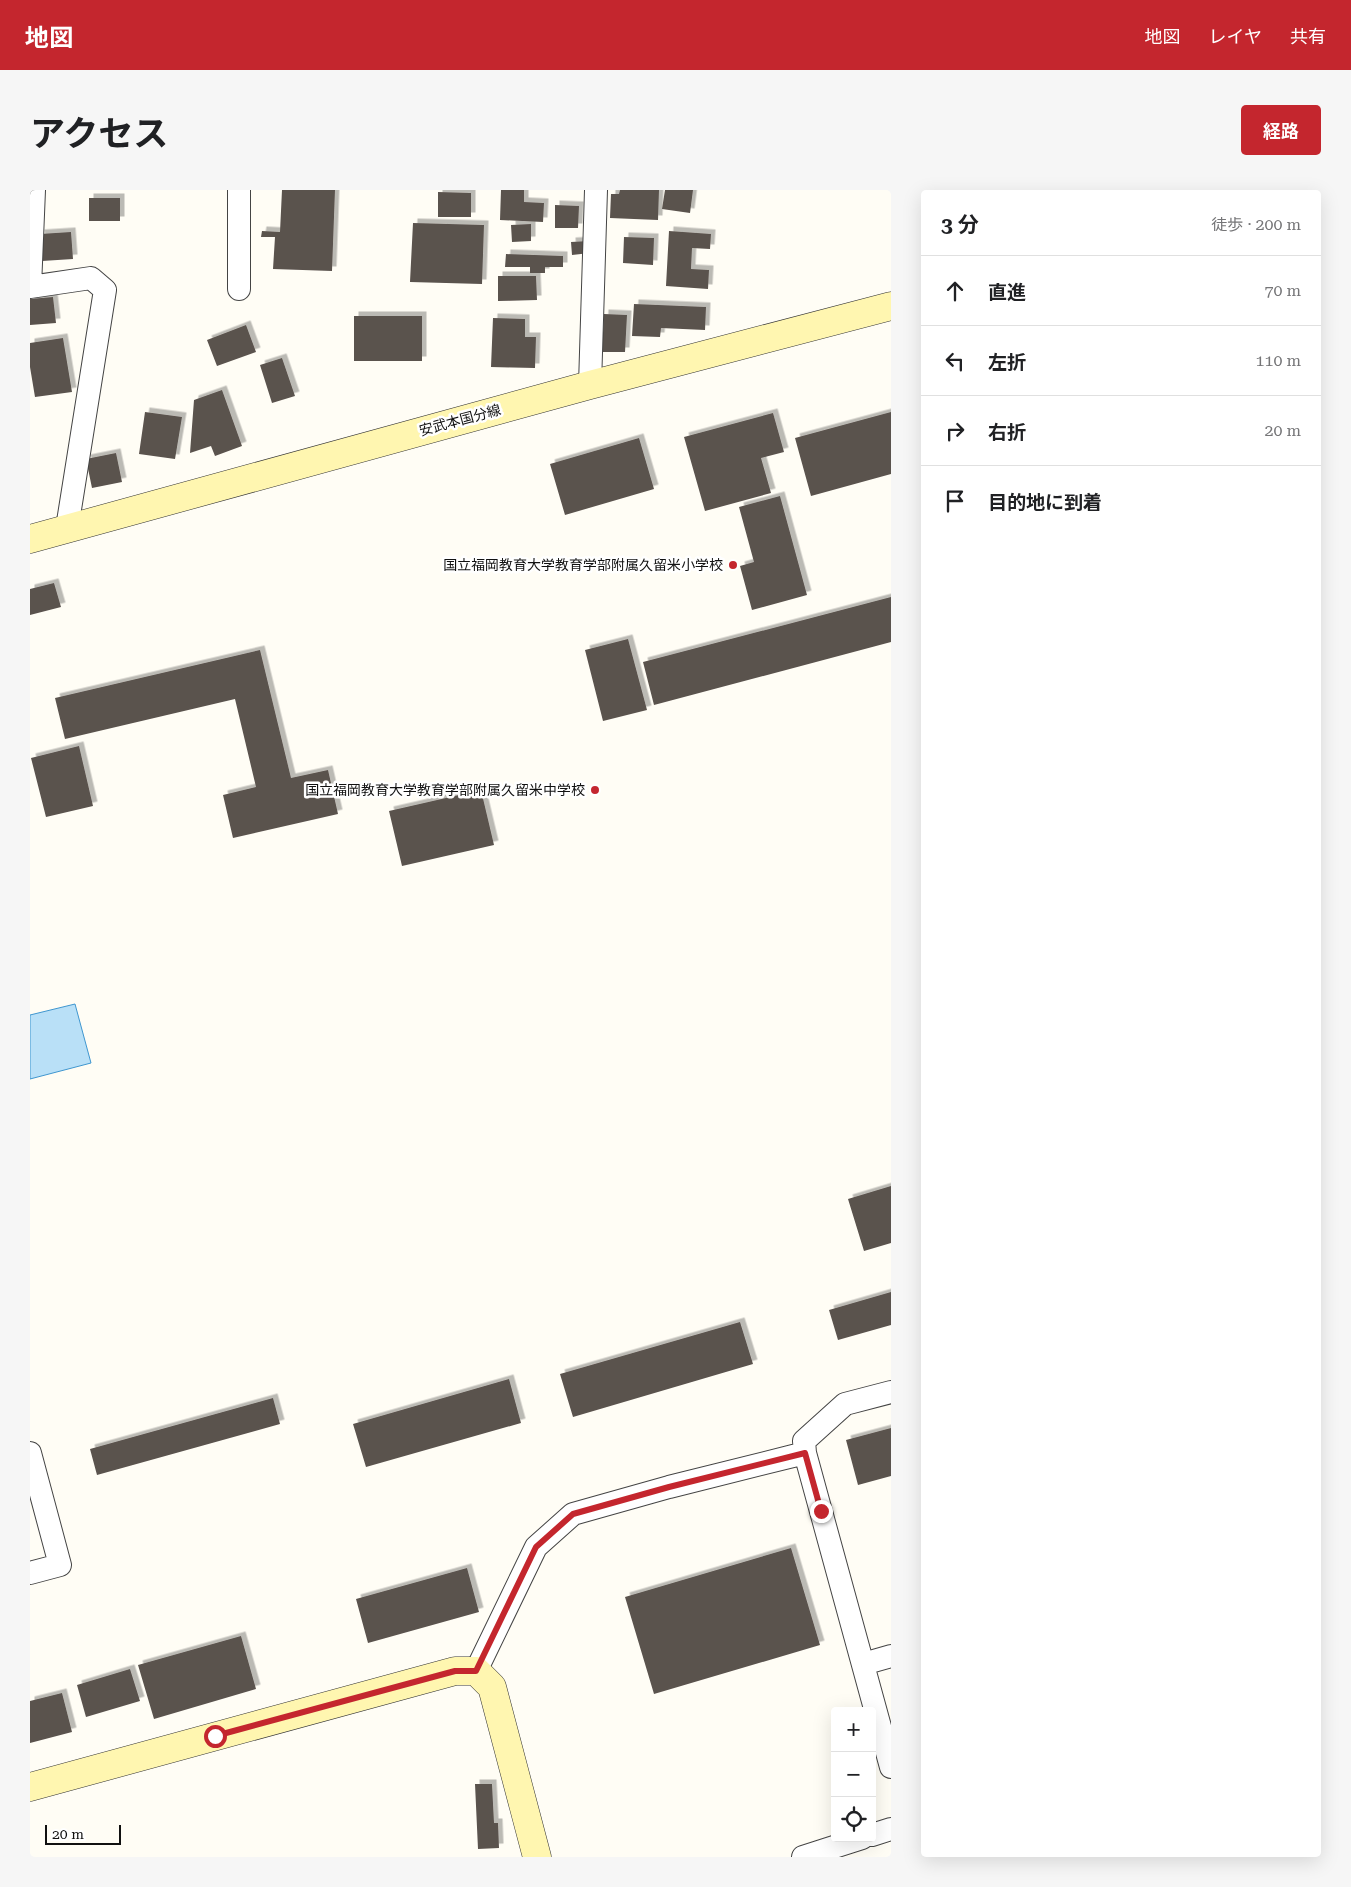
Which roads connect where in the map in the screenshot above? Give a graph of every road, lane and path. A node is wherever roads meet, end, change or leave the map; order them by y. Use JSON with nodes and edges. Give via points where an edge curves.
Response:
{"nodes":[{"id":1,"x":34,"y":190,"type":"edge"},
{"id":2,"x":239,"y":190,"type":"edge"},
{"id":3,"x":596,"y":190,"type":"edge"},
{"id":4,"x":30,"y":287,"type":"edge"},
{"id":5,"x":239,"y":289,"type":"dead end"},
{"id":6,"x":891,"y":306,"type":"edge"},
{"id":7,"x":590,"y":385,"type":"junction"},
{"id":8,"x":67,"y":528,"type":"junction"},
{"id":9,"x":30,"y":539,"type":"edge"},
{"id":10,"x":891,"y":1392,"type":"edge"},
{"id":11,"x":30,"y":1453,"type":"edge"},
{"id":12,"x":805,"y":1453,"type":"junction"},
{"id":13,"x":30,"y":1573,"type":"edge"},
{"id":14,"x":891,"y":1656,"type":"edge"},
{"id":15,"x":863,"y":1664,"type":"junction"},
{"id":16,"x":476,"y":1671,"type":"junction"},
{"id":17,"x":891,"y":1768,"type":"edge"},
{"id":18,"x":30,"y":1787,"type":"edge"},
{"id":19,"x":891,"y":1829,"type":"edge"},
{"id":20,"x":876,"y":1834,"type":"edge"},
{"id":21,"x":850,"y":1842,"type":"edge"},
{"id":22,"x":537,"y":1857,"type":"edge"},
{"id":23,"x":806,"y":1857,"type":"edge"}],
"edges":[{"from":1,"to":4,"type":"street"},
{"from":2,"to":5,"type":"street"},
{"from":3,"to":7,"type":"street"},
{"from":4,"to":8,"type":"street","via":[[91,278],[105,290]]},
{"from":6,"to":7,"type":"main road","name":"安武本国分線"},
{"from":7,"to":8,"type":"main road","name":"安武本国分線"},
{"from":8,"to":9,"type":"main road","name":"安武本国分線"},
{"from":10,"to":12,"type":"street","via":[[845,1404],[804,1441]]},
{"from":11,"to":13,"type":"street","via":[[60,1565]]},
{"from":12,"to":15,"type":"street"},
{"from":12,"to":16,"type":"street","via":[[573,1514],[536,1547]]},
{"from":14,"to":15,"type":"street"},
{"from":15,"to":17,"type":"street"},
{"from":16,"to":18,"type":"main road","via":[[455,1671]]},
{"from":16,"to":22,"type":"main road","via":[[492,1687]]},
{"from":19,"to":20,"type":"street"},
{"from":21,"to":23,"type":"street"}]}
